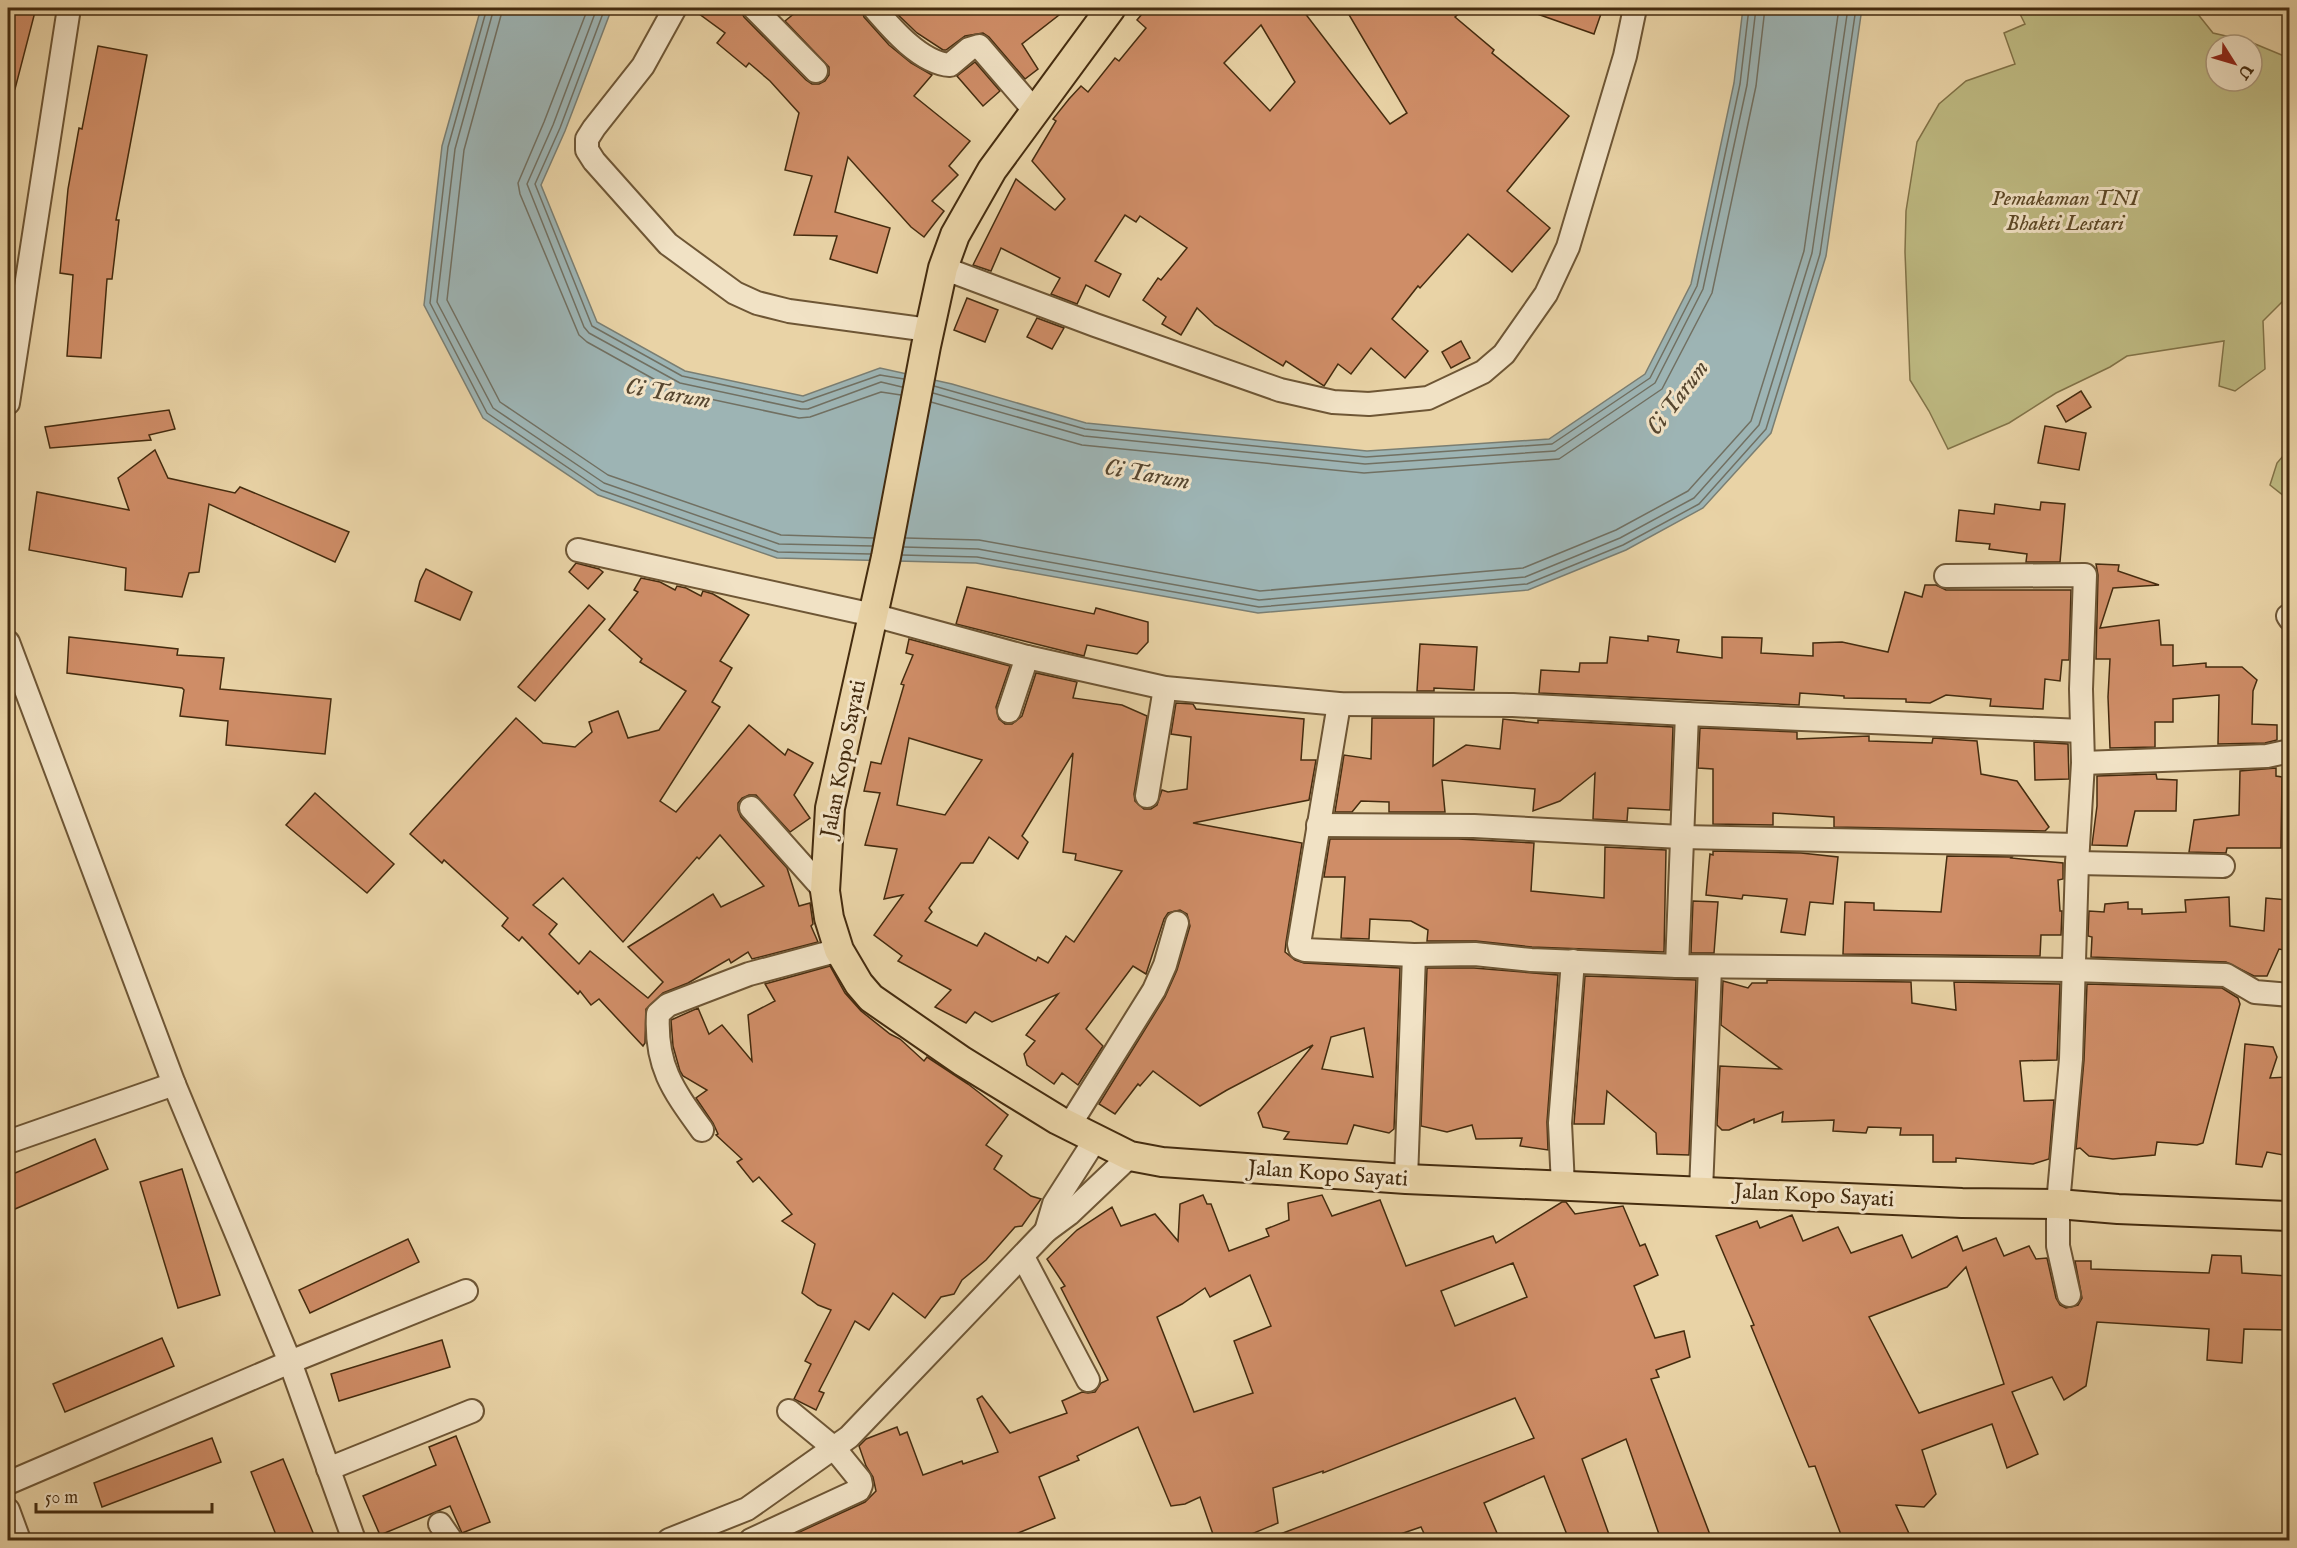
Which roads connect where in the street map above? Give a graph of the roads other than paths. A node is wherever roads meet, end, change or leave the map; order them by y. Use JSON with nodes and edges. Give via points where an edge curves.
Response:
{"nodes":[{"id":1,"x":69,"y":8,"type":"edge"},
{"id":2,"x":675,"y":8,"type":"edge"},
{"id":3,"x":754,"y":8,"type":"edge"},
{"id":4,"x":874,"y":8,"type":"edge"},
{"id":5,"x":1111,"y":8,"type":"edge"},
{"id":6,"x":1635,"y":8,"type":"edge"},
{"id":7,"x":816,"y":71,"type":"dead end"},
{"id":8,"x":1034,"y":110,"type":"junction"},
{"id":9,"x":943,"y":267,"type":"junction"},
{"id":10,"x":927,"y":338,"type":"junction"},
{"id":11,"x":13,"y":348,"type":"edge"},
{"id":12,"x":8,"y":403,"type":"edge"},
{"id":13,"x":578,"y":550,"type":"dead end"},
{"id":14,"x":1946,"y":576,"type":"dead end"},
{"id":15,"x":873,"y":615,"type":"junction"},
{"id":16,"x":8,"y":642,"type":"edge"},
{"id":17,"x":1027,"y":657,"type":"junction"},
{"id":18,"x":1165,"y":688,"type":"junction"},
{"id":19,"x":1339,"y":704,"type":"junction"},
{"id":20,"x":1009,"y":711,"type":"dead end"},
{"id":21,"x":1687,"y":714,"type":"junction"},
{"id":22,"x":2082,"y":731,"type":"junction"},
{"id":23,"x":2289,"y":751,"type":"edge"},
{"id":24,"x":2083,"y":763,"type":"junction"},
{"id":25,"x":1147,"y":796,"type":"dead end"},
{"id":26,"x":752,"y":808,"type":"dead end"},
{"id":27,"x":1318,"y":825,"type":"junction"},
{"id":28,"x":1681,"y":837,"type":"junction"},
{"id":29,"x":2077,"y":854,"type":"junction"},
{"id":30,"x":2223,"y":866,"type":"dead end"},
{"id":31,"x":825,"y":891,"type":"junction"},
{"id":32,"x":1177,"y":923,"type":"dead end"},
{"id":33,"x":839,"y":950,"type":"junction"},
{"id":34,"x":1414,"y":955,"type":"junction"},
{"id":35,"x":1573,"y":962,"type":"junction"},
{"id":36,"x":1677,"y":966,"type":"junction"},
{"id":37,"x":1710,"y":967,"type":"junction"},
{"id":38,"x":2073,"y":970,"type":"junction"},
{"id":39,"x":2289,"y":995,"type":"edge"},
{"id":40,"x":174,"y":1084,"type":"junction"},
{"id":41,"x":1069,"y":1126,"type":"junction"},
{"id":42,"x":702,"y":1130,"type":"dead end"},
{"id":43,"x":1095,"y":1140,"type":"junction"},
{"id":44,"x":8,"y":1142,"type":"edge"},
{"id":45,"x":1130,"y":1156,"type":"junction"},
{"id":46,"x":1406,"y":1179,"type":"junction"},
{"id":47,"x":1563,"y":1186,"type":"junction"},
{"id":48,"x":1701,"y":1191,"type":"junction"},
{"id":49,"x":2049,"y":1204,"type":"junction"},
{"id":50,"x":2289,"y":1216,"type":"edge"},
{"id":51,"x":1046,"y":1231,"type":"junction"},
{"id":52,"x":1023,"y":1257,"type":"junction"},
{"id":53,"x":466,"y":1291,"type":"dead end"},
{"id":54,"x":2068,"y":1295,"type":"dead end"},
{"id":55,"x":290,"y":1362,"type":"junction"},
{"id":56,"x":1088,"y":1380,"type":"dead end"},
{"id":57,"x":472,"y":1411,"type":"dead end"},
{"id":58,"x":789,"y":1411,"type":"dead end"},
{"id":59,"x":834,"y":1448,"type":"junction"},
{"id":60,"x":328,"y":1469,"type":"junction"},
{"id":61,"x":8,"y":1483,"type":"edge"},
{"id":62,"x":8,"y":1510,"type":"edge"},
{"id":63,"x":19,"y":1540,"type":"edge"},
{"id":64,"x":354,"y":1540,"type":"edge"},
{"id":65,"x":669,"y":1540,"type":"edge"},
{"id":66,"x":751,"y":1540,"type":"edge"}],
"edges":[{"from":1,"to":11,"type":"street"},
{"from":2,"to":10,"type":"street","via":[[644,66],[587,140],[587,150],[594,161],[668,244],[735,293],[789,311]]},
{"from":3,"to":7,"type":"street"},
{"from":4,"to":8,"type":"street","via":[[896,34],[938,64],[950,65],[979,46]]},
{"from":5,"to":8,"type":"main road","name":"Jalan Kopo Sayati"},
{"from":6,"to":9,"type":"street","via":[[1625,56],[1568,247],[1546,294],[1504,354],[1483,372],[1428,398],[1369,404],[1333,402],[1281,390]]},
{"from":8,"to":9,"type":"main road","name":"Jalan Kopo Sayati","via":[[977,195]]},
{"from":9,"to":10,"type":"main road","name":"Jalan Kopo Sayati"},
{"from":10,"to":15,"type":"main road","name":"Jalan Kopo Sayati"},
{"from":11,"to":12,"type":"street"},
{"from":13,"to":15,"type":"street"},
{"from":14,"to":22,"type":"street","via":[[2085,575]]},
{"from":15,"to":17,"type":"street"},
{"from":15,"to":31,"type":"main road","name":"Jalan Kopo Sayati","via":[[830,808]]},
{"from":16,"to":40,"type":"street"},
{"from":17,"to":18,"type":"street"},
{"from":17,"to":20,"type":"street"},
{"from":18,"to":19,"type":"street"},
{"from":18,"to":25,"type":"street"},
{"from":19,"to":21,"type":"street","via":[[1513,705]]},
{"from":19,"to":27,"type":"street"},
{"from":21,"to":22,"type":"street"},
{"from":21,"to":28,"type":"street"},
{"from":22,"to":24,"type":"street"},
{"from":23,"to":24,"type":"street","via":[[2267,756]]},
{"from":24,"to":29,"type":"street"},
{"from":26,"to":31,"type":"street"},
{"from":27,"to":28,"type":"street","via":[[1474,826]]},
{"from":27,"to":34,"type":"street","via":[[1300,948]]},
{"from":28,"to":29,"type":"street"},
{"from":28,"to":36,"type":"street"},
{"from":29,"to":30,"type":"street"},
{"from":29,"to":38,"type":"street"},
{"from":31,"to":33,"type":"main road","name":"Jalan Kopo Sayati"},
{"from":32,"to":41,"type":"street","via":[[1154,990]]},
{"from":33,"to":41,"type":"main road","name":"Jalan Kopo Sayati","via":[[871,998],[962,1061]]},
{"from":33,"to":42,"type":"street","via":[[749,974],[668,1005],[658,1014],[665,1072]]},
{"from":34,"to":35,"type":"street","via":[[1475,954]]},
{"from":34,"to":46,"type":"street"},
{"from":35,"to":36,"type":"street"},
{"from":35,"to":47,"type":"street","via":[[1560,1123]]},
{"from":36,"to":37,"type":"street"},
{"from":37,"to":38,"type":"street"},
{"from":37,"to":48,"type":"street"},
{"from":38,"to":39,"type":"street","via":[[2226,975],[2255,992]]},
{"from":38,"to":49,"type":"street","via":[[2070,1059]]},
{"from":40,"to":44,"type":"street"},
{"from":40,"to":55,"type":"street"},
{"from":41,"to":43,"type":"main road","name":"Jalan Kopo Sayati"},
{"from":43,"to":45,"type":"main road","name":"Jalan Kopo Sayati"},
{"from":43,"to":51,"type":"street","via":[[1054,1204]]},
{"from":45,"to":46,"type":"main road","name":"Jalan Kopo Sayati","via":[[1162,1162]]},
{"from":45,"to":51,"type":"street"},
{"from":46,"to":47,"type":"main road","name":"Jalan Kopo Sayati"},
{"from":47,"to":48,"type":"main road","name":"Jalan Kopo Sayati"},
{"from":48,"to":49,"type":"main road","name":"Jalan Kopo Sayati"},
{"from":49,"to":50,"type":"main road","name":"Jalan Kopo Sayati"},
{"from":49,"to":54,"type":"street"},
{"from":51,"to":52,"type":"street"},
{"from":52,"to":56,"type":"street"},
{"from":52,"to":59,"type":"street"},
{"from":53,"to":55,"type":"street"},
{"from":55,"to":60,"type":"street"},
{"from":55,"to":61,"type":"street"},
{"from":57,"to":60,"type":"street"},
{"from":58,"to":59,"type":"street"},
{"from":59,"to":65,"type":"street","via":[[747,1509]]},
{"from":59,"to":66,"type":"street","via":[[860,1480],[859,1490]]},
{"from":60,"to":64,"type":"street"},
{"from":62,"to":63,"type":"street"}]}
